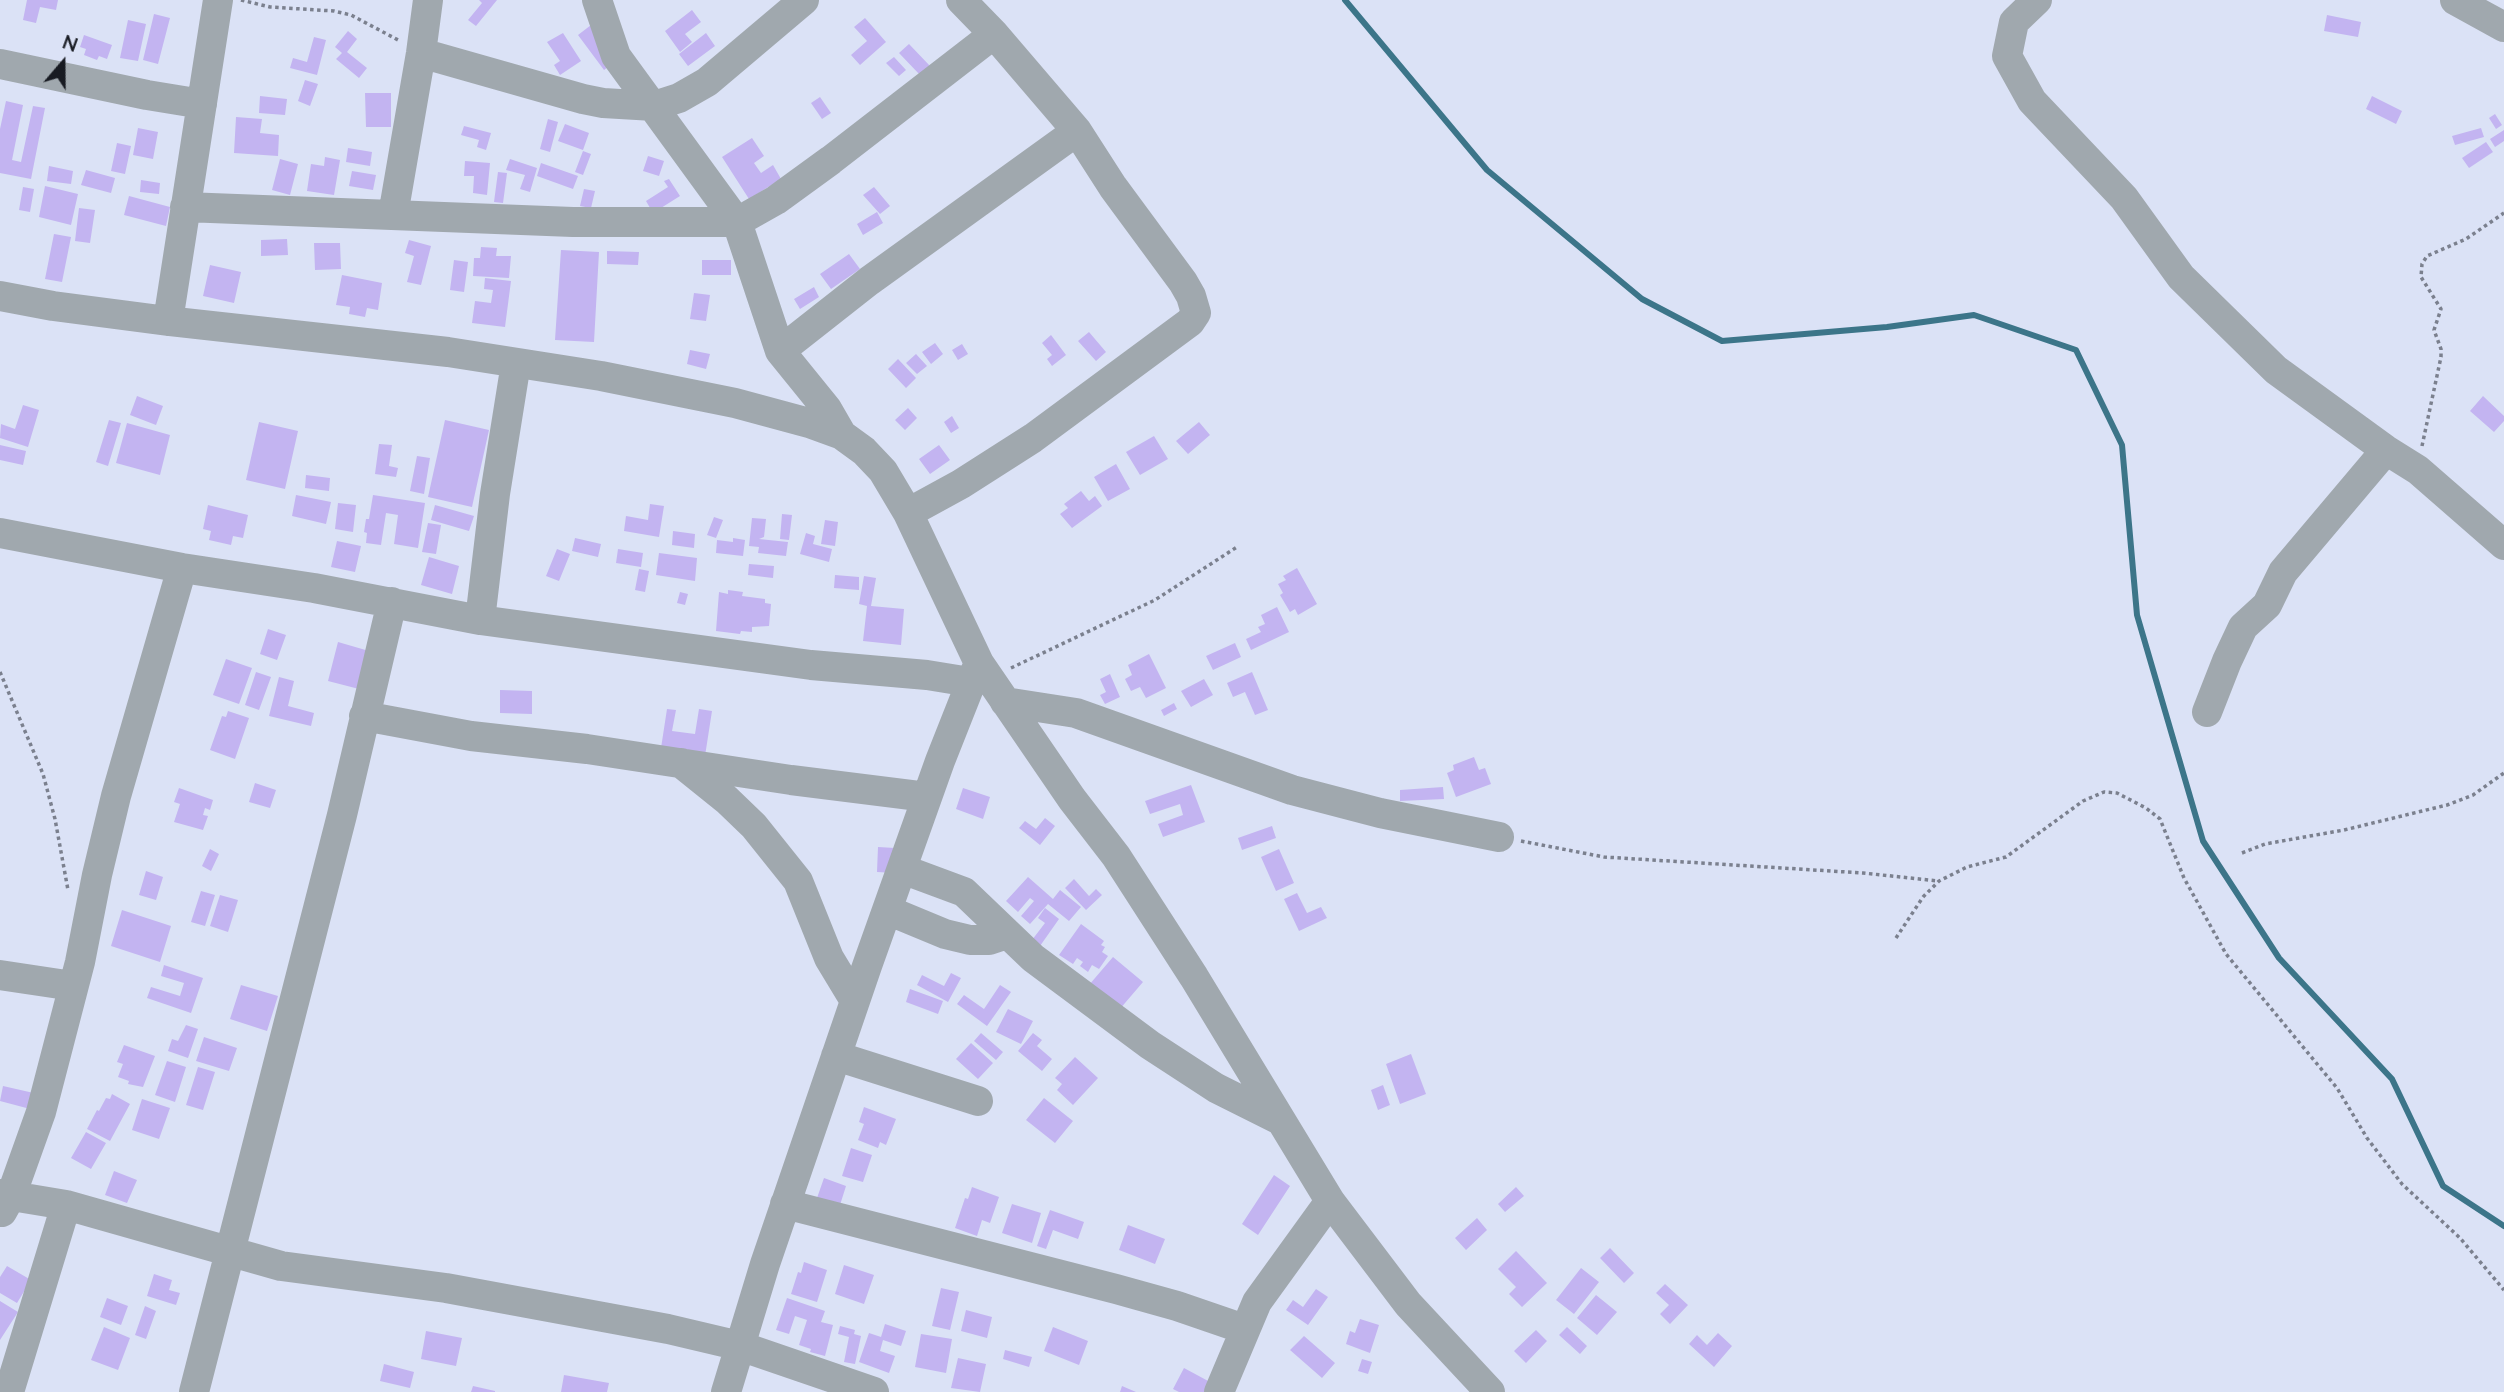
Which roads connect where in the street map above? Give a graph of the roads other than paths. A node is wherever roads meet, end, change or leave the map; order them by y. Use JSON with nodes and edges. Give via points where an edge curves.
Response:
{"nodes":[{"id":1,"x":218,"y":0,"type":"edge"},
{"id":2,"x":428,"y":0,"type":"edge"},
{"id":3,"x":597,"y":0,"type":"edge"},
{"id":4,"x":803,"y":0,"type":"edge"},
{"id":5,"x":961,"y":0,"type":"edge"},
{"id":6,"x":2037,"y":0,"type":"edge"},
{"id":7,"x":2455,"y":0,"type":"edge"},
{"id":8,"x":2504,"y":27,"type":"edge"},
{"id":9,"x":994,"y":34,"type":"junction"},
{"id":10,"x":421,"y":53,"type":"junction"},
{"id":11,"x":0,"y":64,"type":"edge"},
{"id":12,"x":202,"y":104,"type":"junction"},
{"id":13,"x":654,"y":106,"type":"junction"},
{"id":14,"x":1077,"y":131,"type":"junction"},
{"id":15,"x":186,"y":207,"type":"junction"},
{"id":16,"x":393,"y":215,"type":"junction"},
{"id":17,"x":737,"y":222,"type":"junction"},
{"id":18,"x":0,"y":296,"type":"edge"},
{"id":19,"x":168,"y":321,"type":"junction"},
{"id":20,"x":780,"y":351,"type":"junction"},
{"id":21,"x":516,"y":363,"type":"junction"},
{"id":22,"x":842,"y":435,"type":"junction"},
{"id":23,"x":2386,"y":450,"type":"junction"},
{"id":24,"x":908,"y":513,"type":"junction"},
{"id":25,"x":0,"y":533,"type":"edge"},
{"id":26,"x":2504,"y":545,"type":"edge"},
{"id":27,"x":183,"y":568,"type":"junction"},
{"id":28,"x":392,"y":603,"type":"junction"},
{"id":29,"x":480,"y":620,"type":"junction"},
{"id":30,"x":986,"y":682,"type":"junction"},
{"id":31,"x":2207,"y":712,"type":"dead end"},
{"id":32,"x":364,"y":716,"type":"junction"},
{"id":33,"x":681,"y":762,"type":"junction"},
{"id":34,"x":927,"y":797,"type":"junction"},
{"id":35,"x":1499,"y":837,"type":"road end"},
{"id":36,"x":902,"y":869,"type":"junction"},
{"id":37,"x":887,"y":910,"type":"junction"},
{"id":38,"x":1007,"y":934,"type":"junction"},
{"id":39,"x":0,"y":975,"type":"edge"},
{"id":40,"x":73,"y":986,"type":"junction"},
{"id":41,"x":855,"y":1001,"type":"junction"},
{"id":42,"x":836,"y":1056,"type":"junction"},
{"id":43,"x":978,"y":1101,"type":"dead end"},
{"id":44,"x":1280,"y":1121,"type":"junction"},
{"id":45,"x":1330,"y":1201,"type":"junction"},
{"id":46,"x":4,"y":1202,"type":"edge"},
{"id":47,"x":785,"y":1204,"type":"junction"},
{"id":48,"x":66,"y":1205,"type":"junction"},
{"id":49,"x":229,"y":1252,"type":"junction"},
{"id":50,"x":1244,"y":1329,"type":"junction"},
{"id":51,"x":740,"y":1346,"type":"junction"},
{"id":52,"x":9,"y":1392,"type":"edge"},
{"id":53,"x":194,"y":1392,"type":"edge"},
{"id":54,"x":726,"y":1392,"type":"edge"},
{"id":55,"x":874,"y":1392,"type":"edge"},
{"id":56,"x":1219,"y":1392,"type":"edge"},
{"id":57,"x":1490,"y":1392,"type":"edge"}],
"edges":[{"from":1,"to":12,"type":"street"},
{"from":2,"to":10,"type":"street"},
{"from":3,"to":13,"type":"street","via":[[617,56]]},
{"from":4,"to":13,"type":"street","via":[[707,82]]},
{"from":5,"to":9,"type":"street"},
{"from":6,"to":23,"type":"street","via":[[2014,22],[2007,56],[2032,101],[2124,198],[2181,277],[2252,348]]},
{"from":7,"to":8,"type":"street"},
{"from":9,"to":14,"type":"street"},
{"from":9,"to":17,"type":"street","via":[[831,160]]},
{"from":10,"to":13,"type":"street","via":[[583,99]]},
{"from":10,"to":16,"type":"street"},
{"from":11,"to":12,"type":"street"},
{"from":12,"to":15,"type":"street"},
{"from":13,"to":17,"type":"street"},
{"from":14,"to":20,"type":"street"},
{"from":14,"to":24,"type":"street","via":[[1184,282],[1195,315],[1033,438]]},
{"from":15,"to":16,"type":"street"},
{"from":15,"to":19,"type":"street"},
{"from":16,"to":17,"type":"street"},
{"from":17,"to":20,"type":"street"},
{"from":18,"to":19,"type":"street"},
{"from":19,"to":21,"type":"street"},
{"from":20,"to":22,"type":"street"},
{"from":21,"to":22,"type":"street","via":[[735,403]]},
{"from":21,"to":29,"type":"street"},
{"from":22,"to":24,"type":"street","via":[[883,471]]},
{"from":23,"to":26,"type":"street","via":[[2418,470]]},
{"from":23,"to":31,"type":"street","via":[[2283,572],[2267,605],[2243,627]]},
{"from":24,"to":30,"type":"street"},
{"from":25,"to":27,"type":"street"},
{"from":27,"to":28,"type":"street"},
{"from":27,"to":40,"type":"street","via":[[116,796]]},
{"from":28,"to":29,"type":"street"},
{"from":28,"to":32,"type":"street"},
{"from":29,"to":30,"type":"street","via":[[798,664]]},
{"from":30,"to":34,"type":"street"},
{"from":30,"to":35,"type":"street","via":[[1292,790]]},
{"from":30,"to":44,"type":"street","via":[[1116,856]]},
{"from":32,"to":33,"type":"street","via":[[471,736]]},
{"from":32,"to":49,"type":"street"},
{"from":33,"to":34,"type":"street"},
{"from":33,"to":41,"type":"street","via":[[754,827],[798,881],[829,958]]},
{"from":34,"to":36,"type":"street"},
{"from":36,"to":37,"type":"street"},
{"from":36,"to":38,"type":"street","via":[[964,892]]},
{"from":37,"to":38,"type":"street","via":[[970,940]]},
{"from":37,"to":41,"type":"street"},
{"from":38,"to":44,"type":"street","via":[[1180,1066]]},
{"from":39,"to":40,"type":"street"},
{"from":40,"to":46,"type":"street","via":[[41,1112]]},
{"from":41,"to":42,"type":"street"},
{"from":42,"to":43,"type":"street"},
{"from":42,"to":47,"type":"street"},
{"from":44,"to":45,"type":"street"},
{"from":45,"to":50,"type":"street"},
{"from":45,"to":57,"type":"street","via":[[1408,1304]]},
{"from":46,"to":48,"type":"street"},
{"from":47,"to":50,"type":"street","via":[[1116,1289]]},
{"from":47,"to":51,"type":"street"},
{"from":48,"to":49,"type":"street"},
{"from":48,"to":52,"type":"street"},
{"from":49,"to":51,"type":"street","via":[[281,1266],[576,1310]]},
{"from":49,"to":53,"type":"street"},
{"from":50,"to":56,"type":"street"},
{"from":51,"to":54,"type":"street"},
{"from":51,"to":55,"type":"street"}]}
